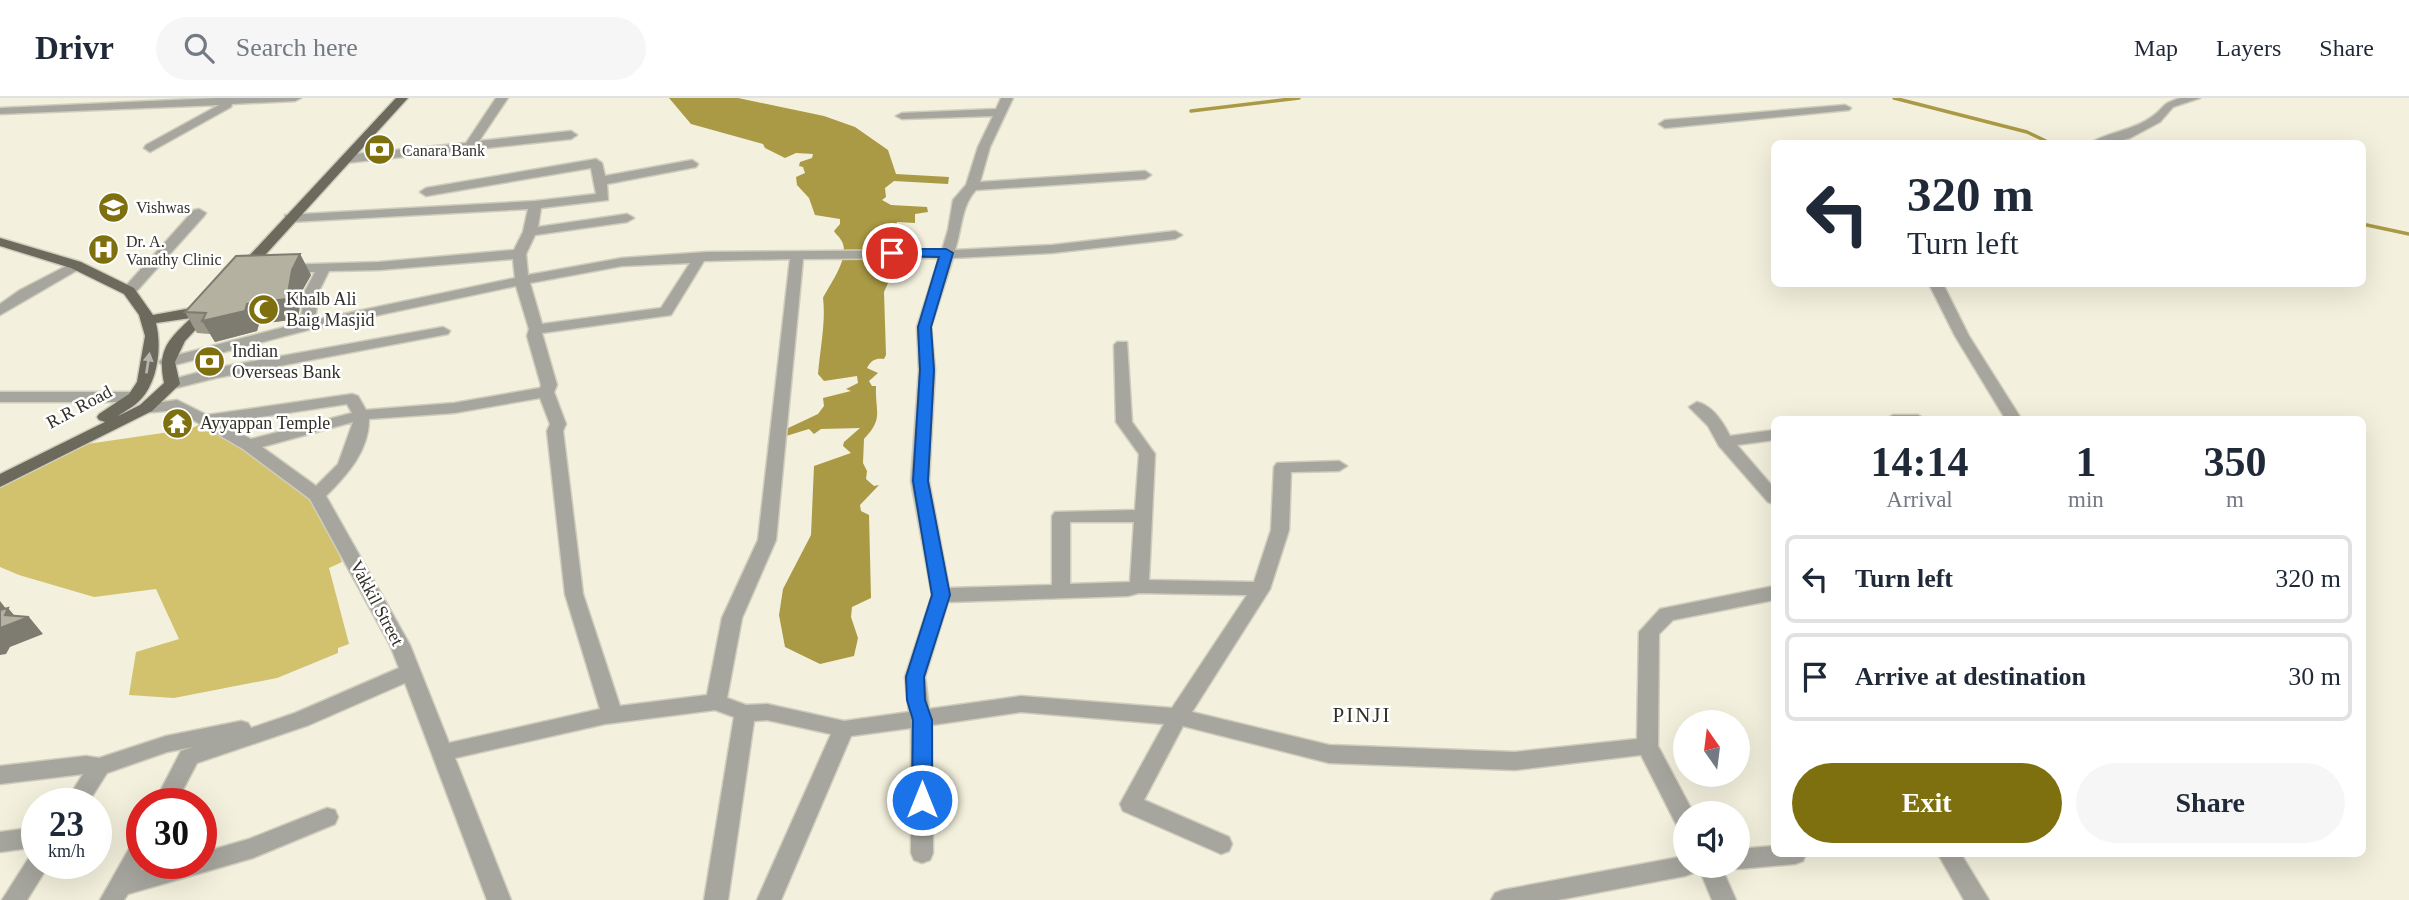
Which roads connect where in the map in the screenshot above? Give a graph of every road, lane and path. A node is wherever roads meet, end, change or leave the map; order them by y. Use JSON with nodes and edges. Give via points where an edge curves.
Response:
{"nodes":[{"id":1,"x":295,"y":98,"type":"edge"},
{"id":2,"x":402,"y":98,"type":"edge"},
{"id":3,"x":502,"y":98,"type":"edge"},
{"id":4,"x":940,"y":98,"type":"edge"},
{"id":5,"x":1007,"y":98,"type":"edge"},
{"id":6,"x":2194,"y":98,"type":"edge"},
{"id":7,"x":230,"y":103,"type":"junction"},
{"id":8,"x":1845,"y":108,"type":"dead end"},
{"id":9,"x":0,"y":111,"type":"edge"},
{"id":10,"x":1000,"y":112,"type":"junction"},
{"id":11,"x":942,"y":114,"type":"junction"},
{"id":12,"x":902,"y":116,"type":"dead end"},
{"id":13,"x":1665,"y":124,"type":"dead end"},
{"id":14,"x":571,"y":135,"type":"dead end"},
{"id":15,"x":2109,"y":140,"type":"edge"},
{"id":16,"x":471,"y":144,"type":"junction"},
{"id":17,"x":150,"y":148,"type":"dead end"},
{"id":18,"x":345,"y":159,"type":"junction"},
{"id":19,"x":692,"y":164,"type":"dead end"},
{"id":20,"x":1145,"y":175,"type":"dead end"},
{"id":21,"x":600,"y":181,"type":"junction"},
{"id":22,"x":972,"y":186,"type":"junction"},
{"id":23,"x":426,"y":192,"type":"dead end"},
{"id":24,"x":535,"y":205,"type":"junction"},
{"id":25,"x":199,"y":213,"type":"dead end"},
{"id":26,"x":290,"y":218,"type":"junction"},
{"id":27,"x":627,"y":218,"type":"dead end"},
{"id":28,"x":530,"y":232,"type":"junction"},
{"id":29,"x":1175,"y":235,"type":"dead end"},
{"id":30,"x":0,"y":242,"type":"edge"},
{"id":31,"x":946,"y":253,"type":"junction"},
{"id":32,"x":519,"y":254,"type":"junction"},
{"id":33,"x":797,"y":255,"type":"junction"},
{"id":34,"x":698,"y":258,"type":"junction"},
{"id":35,"x":76,"y":265,"type":"junction"},
{"id":36,"x":258,"y":269,"type":"junction"},
{"id":37,"x":323,"y":269,"type":"junction"},
{"id":38,"x":522,"y":280,"type":"junction"},
{"id":39,"x":232,"y":284,"type":"edge"},
{"id":40,"x":1937,"y":287,"type":"edge"},
{"id":41,"x":130,"y":290,"type":"junction"},
{"id":42,"x":0,"y":311,"type":"edge"},
{"id":43,"x":148,"y":320,"type":"junction"},
{"id":44,"x":307,"y":326,"type":"junction"},
{"id":45,"x":536,"y":329,"type":"junction"},
{"id":46,"x":443,"y":331,"type":"dead end"},
{"id":47,"x":1122,"y":345,"type":"dead end"},
{"id":48,"x":167,"y":362,"type":"junction"},
{"id":49,"x":172,"y":384,"type":"junction"},
{"id":50,"x":546,"y":392,"type":"junction"},
{"id":51,"x":0,"y":397,"type":"edge"},
{"id":52,"x":141,"y":402,"type":"junction"},
{"id":53,"x":1697,"y":407,"type":"dead end"},
{"id":54,"x":361,"y":415,"type":"junction"},
{"id":55,"x":2011,"y":416,"type":"edge"},
{"id":56,"x":204,"y":420,"type":"junction"},
{"id":57,"x":1771,"y":435,"type":"edge"},
{"id":58,"x":1726,"y":442,"type":"junction"},
{"id":59,"x":249,"y":445,"type":"junction"},
{"id":60,"x":1339,"y":466,"type":"dead end"},
{"id":61,"x":0,"y":469,"type":"edge"},
{"id":62,"x":0,"y":481,"type":"edge"},
{"id":63,"x":1771,"y":494,"type":"edge"},
{"id":64,"x":317,"y":495,"type":"junction"},
{"id":65,"x":1143,"y":516,"type":"junction"},
{"id":66,"x":1139,"y":586,"type":"junction"},
{"id":67,"x":1261,"y":589,"type":"junction"},
{"id":68,"x":1061,"y":591,"type":"junction"},
{"id":69,"x":1771,"y":594,"type":"edge"},
{"id":70,"x":941,"y":595,"type":"junction"},
{"id":71,"x":410,"y":672,"type":"junction"},
{"id":72,"x":716,"y":702,"type":"junction"},
{"id":73,"x":745,"y":713,"type":"junction"},
{"id":74,"x":611,"y":715,"type":"junction"},
{"id":75,"x":1178,"y":717,"type":"junction"},
{"id":76,"x":920,"y":718,"type":"junction"},
{"id":77,"x":241,"y":729,"type":"dead end"},
{"id":78,"x":844,"y":729,"type":"junction"},
{"id":79,"x":1647,"y":746,"type":"junction"},
{"id":80,"x":441,"y":753,"type":"junction"},
{"id":81,"x":99,"y":767,"type":"junction"},
{"id":82,"x":0,"y":775,"type":"edge"},
{"id":83,"x":86,"y":788,"type":"edge"},
{"id":84,"x":173,"y":788,"type":"edge"},
{"id":85,"x":1676,"y":801,"type":"edge"},
{"id":86,"x":327,"y":817,"type":"dead end"},
{"id":87,"x":21,"y":839,"type":"edge"},
{"id":88,"x":0,"y":842,"type":"edge"},
{"id":89,"x":1221,"y":845,"type":"dead end"},
{"id":90,"x":922,"y":853,"type":"dead end"},
{"id":91,"x":1771,"y":856,"type":"edge"},
{"id":92,"x":1951,"y":857,"type":"edge"},
{"id":93,"x":1750,"y":858,"type":"edge"},
{"id":94,"x":1673,"y":868,"type":"edge"},
{"id":95,"x":126,"y":875,"type":"edge"},
{"id":96,"x":1714,"y":878,"type":"edge"},
{"id":97,"x":28,"y":879,"type":"edge"},
{"id":98,"x":116,"y":893,"type":"edge"},
{"id":99,"x":14,"y":900,"type":"edge"},
{"id":100,"x":499,"y":900,"type":"edge"},
{"id":101,"x":716,"y":900,"type":"edge"},
{"id":102,"x":769,"y":900,"type":"edge"},
{"id":103,"x":1503,"y":900,"type":"edge"},
{"id":104,"x":1724,"y":900,"type":"edge"},
{"id":105,"x":1977,"y":900,"type":"edge"}],
"edges":[{"from":1,"to":7,"type":"street"},
{"from":2,"to":18,"type":"main road"},
{"from":3,"to":16,"type":"street"},
{"from":4,"to":11,"type":"street"},
{"from":5,"to":10,"type":"street"},
{"from":6,"to":15,"type":"street","via":[[2169,105],[2156,120]]},
{"from":7,"to":9,"type":"street"},
{"from":7,"to":17,"type":"street"},
{"from":8,"to":13,"type":"street"},
{"from":10,"to":11,"type":"street"},
{"from":10,"to":22,"type":"street"},
{"from":11,"to":12,"type":"street"},
{"from":14,"to":16,"type":"street"},
{"from":16,"to":18,"type":"street"},
{"from":18,"to":26,"type":"main road"},
{"from":19,"to":21,"type":"street"},
{"from":20,"to":22,"type":"street"},
{"from":21,"to":23,"type":"street","via":[[596,163]]},
{"from":21,"to":24,"type":"street","via":[[603,197]]},
{"from":22,"to":31,"type":"street","via":[[959,200]]},
{"from":24,"to":26,"type":"street"},
{"from":24,"to":28,"type":"street"},
{"from":25,"to":41,"type":"street"},
{"from":26,"to":36,"type":"main road"},
{"from":27,"to":28,"type":"street"},
{"from":28,"to":32,"type":"street"},
{"from":29,"to":31,"type":"street","via":[[1052,249]]},
{"from":30,"to":35,"type":"main road"},
{"from":31,"to":33,"type":"street"},
{"from":31,"to":70,"type":"street","via":[[924,327],[927,370],[920,481]]},
{"from":32,"to":37,"type":"street"},
{"from":32,"to":38,"type":"street"},
{"from":33,"to":34,"type":"street"},
{"from":33,"to":72,"type":"street","via":[[767,540],[732,618]]},
{"from":34,"to":38,"type":"street","via":[[622,262]]},
{"from":34,"to":45,"type":"street","via":[[666,312]]},
{"from":35,"to":41,"type":"main road"},
{"from":35,"to":42,"type":"street"},
{"from":36,"to":37,"type":"street"},
{"from":36,"to":39,"type":"main road"},
{"from":37,"to":44,"type":"street","via":[[312,291]]},
{"from":38,"to":44,"type":"street"},
{"from":38,"to":45,"type":"street"},
{"from":40,"to":55,"type":"street","via":[[1962,337]]},
{"from":41,"to":43,"type":"main road","name":"R.R Road"},
{"from":43,"to":48,"type":"main road","via":[[212,306],[178,339]]},
{"from":52,"to":43,"type":"main road","name":"R.R Road","one_way":true,"via":[[152,335]]},
{"from":44,"to":48,"type":"street"},
{"from":45,"to":50,"type":"street","via":[[534,336],[549,386]]},
{"from":46,"to":49,"type":"street"},
{"from":47,"to":65,"type":"street","via":[[1124,422],[1147,454]]},
{"from":48,"to":49,"type":"main road"},
{"from":49,"to":52,"type":"main road","name":"R.R Road"},
{"from":50,"to":54,"type":"street","via":[[454,408]]},
{"from":50,"to":74,"type":"street","via":[[558,424],[555,431],[574,594]]},
{"from":51,"to":52,"type":"street","name":"Vakkil Street"},
{"from":52,"to":56,"type":"street","name":"Vakkil Street","via":[[177,405]]},
{"from":52,"to":61,"type":"main road","name":"R.R Road"},
{"from":52,"to":62,"type":"main road","name":"R.R Road"},
{"from":53,"to":58,"type":"street","via":[[1715,423]]},
{"from":54,"to":56,"type":"street","via":[[352,399]]},
{"from":54,"to":59,"type":"street"},
{"from":54,"to":64,"type":"street","via":[[361,428],[346,466]]},
{"from":56,"to":59,"type":"street","name":"Vakkil Street"},
{"from":57,"to":58,"type":"street"},
{"from":58,"to":63,"type":"street"},
{"from":59,"to":64,"type":"street","name":"Vakkil Street"},
{"from":60,"to":67,"type":"street","via":[[1283,467],[1280,530]]},
{"from":64,"to":71,"type":"street","name":"Vakkil Street","via":[[361,570]]},
{"from":65,"to":66,"type":"street"},
{"from":65,"to":68,"type":"street","via":[[1061,516]]},
{"from":66,"to":67,"type":"street"},
{"from":66,"to":68,"type":"street"},
{"from":67,"to":75,"type":"street"},
{"from":68,"to":70,"type":"street"},
{"from":69,"to":79,"type":"street","via":[[1667,614],[1648,632]]},
{"from":70,"to":76,"type":"street","via":[[915,677]]},
{"from":71,"to":80,"type":"street","name":"Vakkil Street"},
{"from":71,"to":84,"type":"street","via":[[302,719],[189,757]]},
{"from":72,"to":73,"type":"street"},
{"from":72,"to":74,"type":"street"},
{"from":73,"to":78,"type":"street","via":[[766,712]]},
{"from":73,"to":101,"type":"street"},
{"from":74,"to":80,"type":"street"},
{"from":75,"to":76,"type":"street","via":[[1021,704]]},
{"from":75,"to":79,"type":"street","via":[[1329,754],[1515,761]]},
{"from":75,"to":89,"type":"street","via":[[1130,804]]},
{"from":76,"to":78,"type":"street"},
{"from":76,"to":90,"type":"street"},
{"from":77,"to":81,"type":"street","via":[[166,744]]},
{"from":78,"to":102,"type":"street"},
{"from":79,"to":85,"type":"street"},
{"from":80,"to":100,"type":"street","name":"Vakkil Street"},
{"from":81,"to":82,"type":"street"},
{"from":81,"to":83,"type":"street"},
{"from":86,"to":98,"type":"street","via":[[253,848]]},
{"from":87,"to":88,"type":"street"},
{"from":91,"to":93,"type":"street"},
{"from":92,"to":105,"type":"street"},
{"from":94,"to":103,"type":"street"},
{"from":95,"to":98,"type":"street"},
{"from":96,"to":104,"type":"street"},
{"from":97,"to":99,"type":"street"}]}
